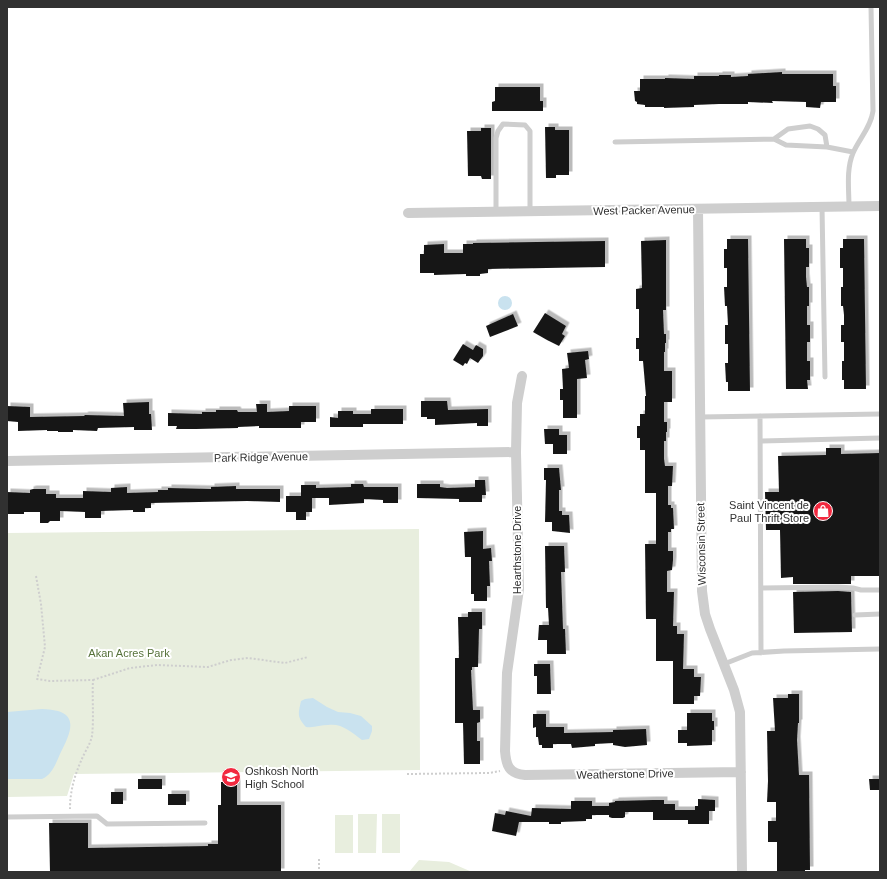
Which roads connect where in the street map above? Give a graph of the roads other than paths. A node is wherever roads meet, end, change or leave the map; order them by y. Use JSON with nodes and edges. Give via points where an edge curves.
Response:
{"nodes":[{"id":1,"x":872,"y":7,"type":"edge"},
{"id":2,"x":774,"y":139,"type":"junction"},
{"id":3,"x":615,"y":142,"type":"dead end"},
{"id":4,"x":827,"y":147,"type":"junction"},
{"id":5,"x":853,"y":152,"type":"junction"},
{"id":6,"x":880,"y":206,"type":"edge"},
{"id":7,"x":822,"y":207,"type":"junction"},
{"id":8,"x":848,"y":207,"type":"junction"},
{"id":9,"x":698,"y":209,"type":"junction"},
{"id":10,"x":496,"y":212,"type":"junction"},
{"id":11,"x":530,"y":212,"type":"junction"},
{"id":12,"x":408,"y":213,"type":"dead end"},
{"id":13,"x":522,"y":376,"type":"dead end"},
{"id":14,"x":825,"y":377,"type":"dead end"},
{"id":15,"x":880,"y":414,"type":"edge"},
{"id":16,"x":760,"y":416,"type":"junction"},
{"id":17,"x":700,"y":417,"type":"junction"},
{"id":18,"x":880,"y":438,"type":"edge"},
{"id":19,"x":760,"y":441,"type":"junction"},
{"id":20,"x":516,"y":452,"type":"junction"},
{"id":21,"x":7,"y":461,"type":"edge"},
{"id":22,"x":761,"y":588,"type":"junction"},
{"id":23,"x":880,"y":590,"type":"edge"},
{"id":24,"x":880,"y":614,"type":"edge"},
{"id":25,"x":856,"y":615,"type":"dead end"},
{"id":26,"x":880,"y":649,"type":"edge"},
{"id":27,"x":761,"y":653,"type":"junction"},
{"id":28,"x":724,"y":664,"type":"junction"},
{"id":29,"x":509,"y":768,"type":"joint"},
{"id":30,"x":741,"y":772,"type":"junction"},
{"id":31,"x":7,"y":817,"type":"edge"},
{"id":32,"x":205,"y":823,"type":"dead end"},
{"id":33,"x":742,"y":872,"type":"edge"}],
"edges":[{"from":1,"to":5,"type":"lane","via":[[873,111],[872,118]]},
{"from":2,"to":3,"type":"lane"},
{"from":2,"to":4,"type":"lane","via":[[786,145]]},
{"from":2,"to":4,"type":"lane","via":[[788,129],[810,126],[825,135]]},
{"from":4,"to":5,"type":"lane"},
{"from":5,"to":8,"type":"lane","via":[[849,165]]},
{"from":6,"to":8,"type":"street","name":"West Packer Avenue"},
{"from":7,"to":8,"type":"street","name":"West Packer Avenue"},
{"from":7,"to":9,"type":"street","name":"West Packer Avenue"},
{"from":7,"to":14,"type":"lane"},
{"from":9,"to":11,"type":"street","name":"West Packer Avenue"},
{"from":9,"to":17,"type":"street","name":"Wisconsin Street"},
{"from":10,"to":11,"type":"street","name":"West Packer Avenue"},
{"from":10,"to":11,"type":"lane","via":[[496,138],[503,124],[516,123],[525,125],[530,131]]},
{"from":10,"to":12,"type":"street","name":"West Packer Avenue"},
{"from":13,"to":20,"type":"street","name":"Hearthstone Drive","via":[[517,403]]},
{"from":15,"to":16,"type":"lane"},
{"from":16,"to":17,"type":"lane"},
{"from":16,"to":19,"type":"lane"},
{"from":17,"to":28,"type":"street","name":"Wisconsin Street","via":[[702,591],[705,614]]},
{"from":18,"to":19,"type":"lane"},
{"from":19,"to":22,"type":"lane"},
{"from":20,"to":21,"type":"street","name":"Park Ridge Avenue"},
{"from":20,"to":29,"type":"street","name":"Hearthstone Drive","via":[[519,589],[507,672],[505,751]]},
{"from":22,"to":23,"type":"lane","via":[[838,587]]},
{"from":22,"to":27,"type":"lane"},
{"from":24,"to":25,"type":"lane"},
{"from":26,"to":27,"type":"lane"},
{"from":27,"to":28,"type":"lane","via":[[752,653]]},
{"from":28,"to":30,"type":"street","name":"Wisconsin Street","via":[[740,712]]},
{"from":29,"to":30,"type":"street","name":"Weatherstone Drive","via":[[518,775]]},
{"from":30,"to":33,"type":"street","name":"Wisconsin Street"},
{"from":31,"to":32,"type":"lane","via":[[97,816],[107,824]]}]}
